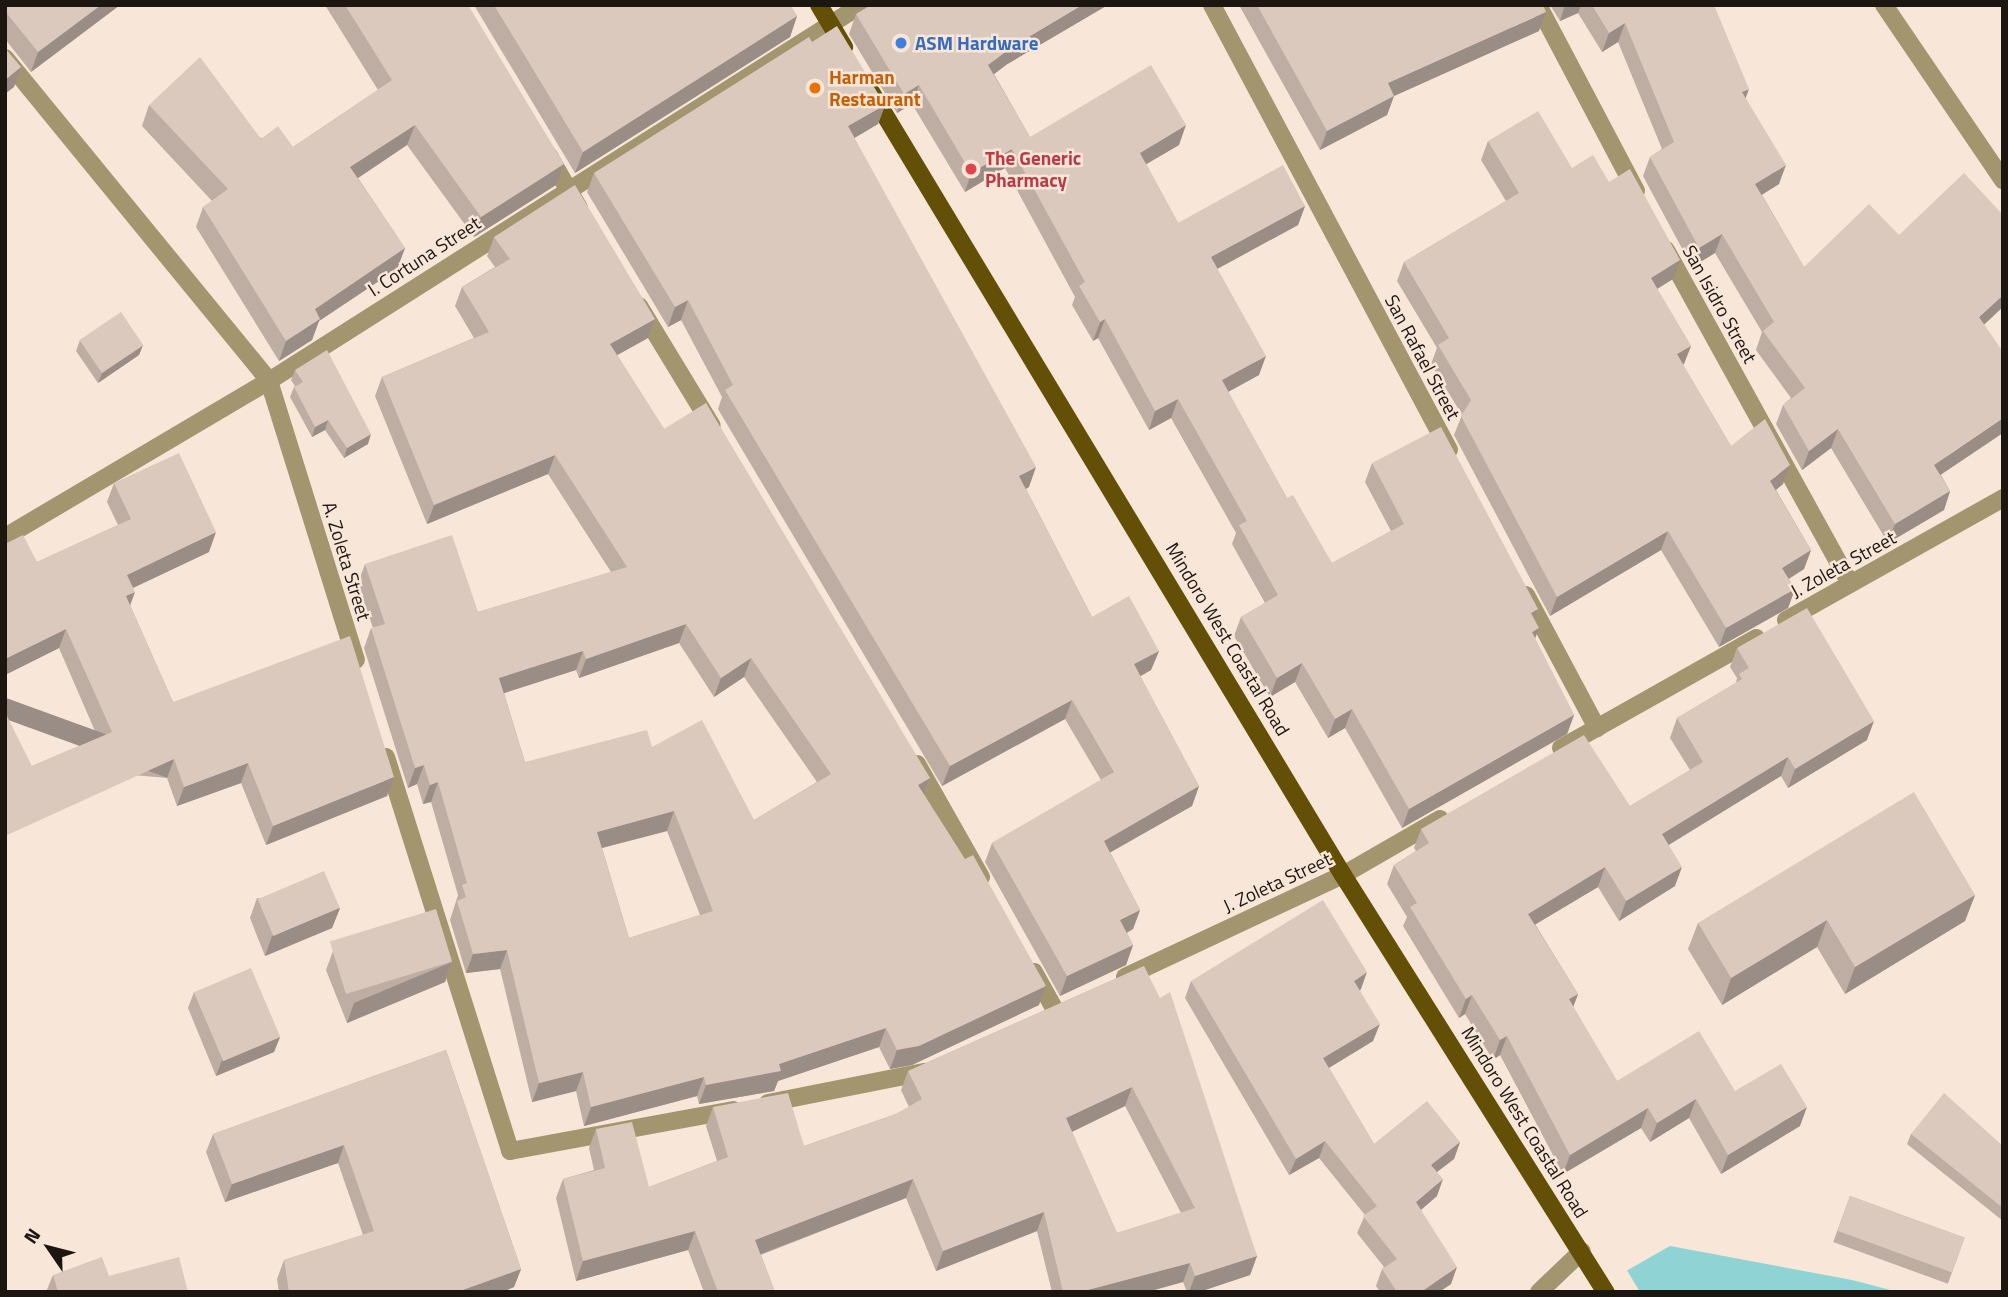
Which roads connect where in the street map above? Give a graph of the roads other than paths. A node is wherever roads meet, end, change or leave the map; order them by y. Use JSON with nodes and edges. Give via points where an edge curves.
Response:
{"nodes":[{"id":1,"x":819,"y":5,"type":"edge"},
{"id":2,"x":861,"y":5,"type":"edge"},
{"id":3,"x":1212,"y":5,"type":"edge"},
{"id":4,"x":1538,"y":5,"type":"edge"},
{"id":5,"x":1884,"y":5,"type":"edge"},
{"id":6,"x":830,"y":23,"type":"junction"},
{"id":7,"x":5,"y":58,"type":"edge"},
{"id":8,"x":541,"y":143,"type":"edge"},
{"id":9,"x":2003,"y":180,"type":"edge"},
{"id":10,"x":568,"y":189,"type":"junction"},
{"id":11,"x":590,"y":224,"type":"edge"},
{"id":12,"x":625,"y":284,"type":"edge"},
{"id":13,"x":269,"y":381,"type":"junction"},
{"id":14,"x":726,"y":449,"type":"edge"},
{"id":15,"x":1460,"y":471,"type":"edge"},
{"id":16,"x":2003,"y":498,"type":"edge"},
{"id":17,"x":5,"y":537,"type":"edge"},
{"id":18,"x":1518,"y":581,"type":"edge"},
{"id":19,"x":1850,"y":584,"type":"junction"},
{"id":20,"x":360,"y":673,"type":"edge"},
{"id":21,"x":1597,"y":728,"type":"junction"},
{"id":22,"x":381,"y":740,"type":"edge"},
{"id":23,"x":906,"y":744,"type":"edge"},
{"id":24,"x":1548,"y":756,"type":"edge"},
{"id":25,"x":1464,"y":805,"type":"edge"},
{"id":26,"x":1343,"y":875,"type":"junction"},
{"id":27,"x":994,"y":901,"type":"edge"},
{"id":28,"x":1021,"y":949,"type":"edge"},
{"id":29,"x":1105,"y":986,"type":"edge"},
{"id":30,"x":1032,"y":1021,"type":"edge"},
{"id":31,"x":939,"y":1065,"type":"edge"},
{"id":32,"x":1582,"y":1251,"type":"junction"},
{"id":33,"x":1602,"y":1286,"type":"edge"},
{"id":34,"x":1539,"y":1292,"type":"edge"}],
"edges":[{"from":1,"to":6,"type":"main road","name":"Mindoro West Coastal Road"},
{"from":2,"to":6,"type":"street","name":"I. Cortuna Street"},
{"from":3,"to":15,"type":"street","name":"San Rafael Street"},
{"from":4,"to":19,"type":"street","name":"San Isidro Street"},
{"from":5,"to":9,"type":"street"},
{"from":6,"to":10,"type":"street","name":"I. Cortuna Street"},
{"from":6,"to":26,"type":"main road","name":"Mindoro West Coastal Road"},
{"from":7,"to":13,"type":"street","name":"A. Zoleta Street"},
{"from":8,"to":10,"type":"street"},
{"from":10,"to":11,"type":"street"},
{"from":10,"to":13,"type":"street","name":"I. Cortuna Street"},
{"from":12,"to":14,"type":"street"},
{"from":13,"to":17,"type":"street","name":"I. Cortuna Street"},
{"from":13,"to":20,"type":"street","name":"A. Zoleta Street"},
{"from":16,"to":19,"type":"street","name":"J. Zoleta Street"},
{"from":18,"to":21,"type":"street"},
{"from":19,"to":21,"type":"street","name":"J. Zoleta Street"},
{"from":21,"to":24,"type":"street","name":"J. Zoleta Street"},
{"from":22,"to":31,"type":"street","via":[[510,1151],[916,1076]]},
{"from":23,"to":27,"type":"street"},
{"from":25,"to":26,"type":"street","name":"J. Zoleta Street"},
{"from":26,"to":29,"type":"street","name":"J. Zoleta Street"},
{"from":26,"to":32,"type":"main road","name":"Mindoro West Coastal Road"},
{"from":28,"to":30,"type":"street","via":[[1062,1007]]},
{"from":32,"to":33,"type":"main road","name":"Mindoro West Coastal Road"},
{"from":32,"to":34,"type":"street"}]}
